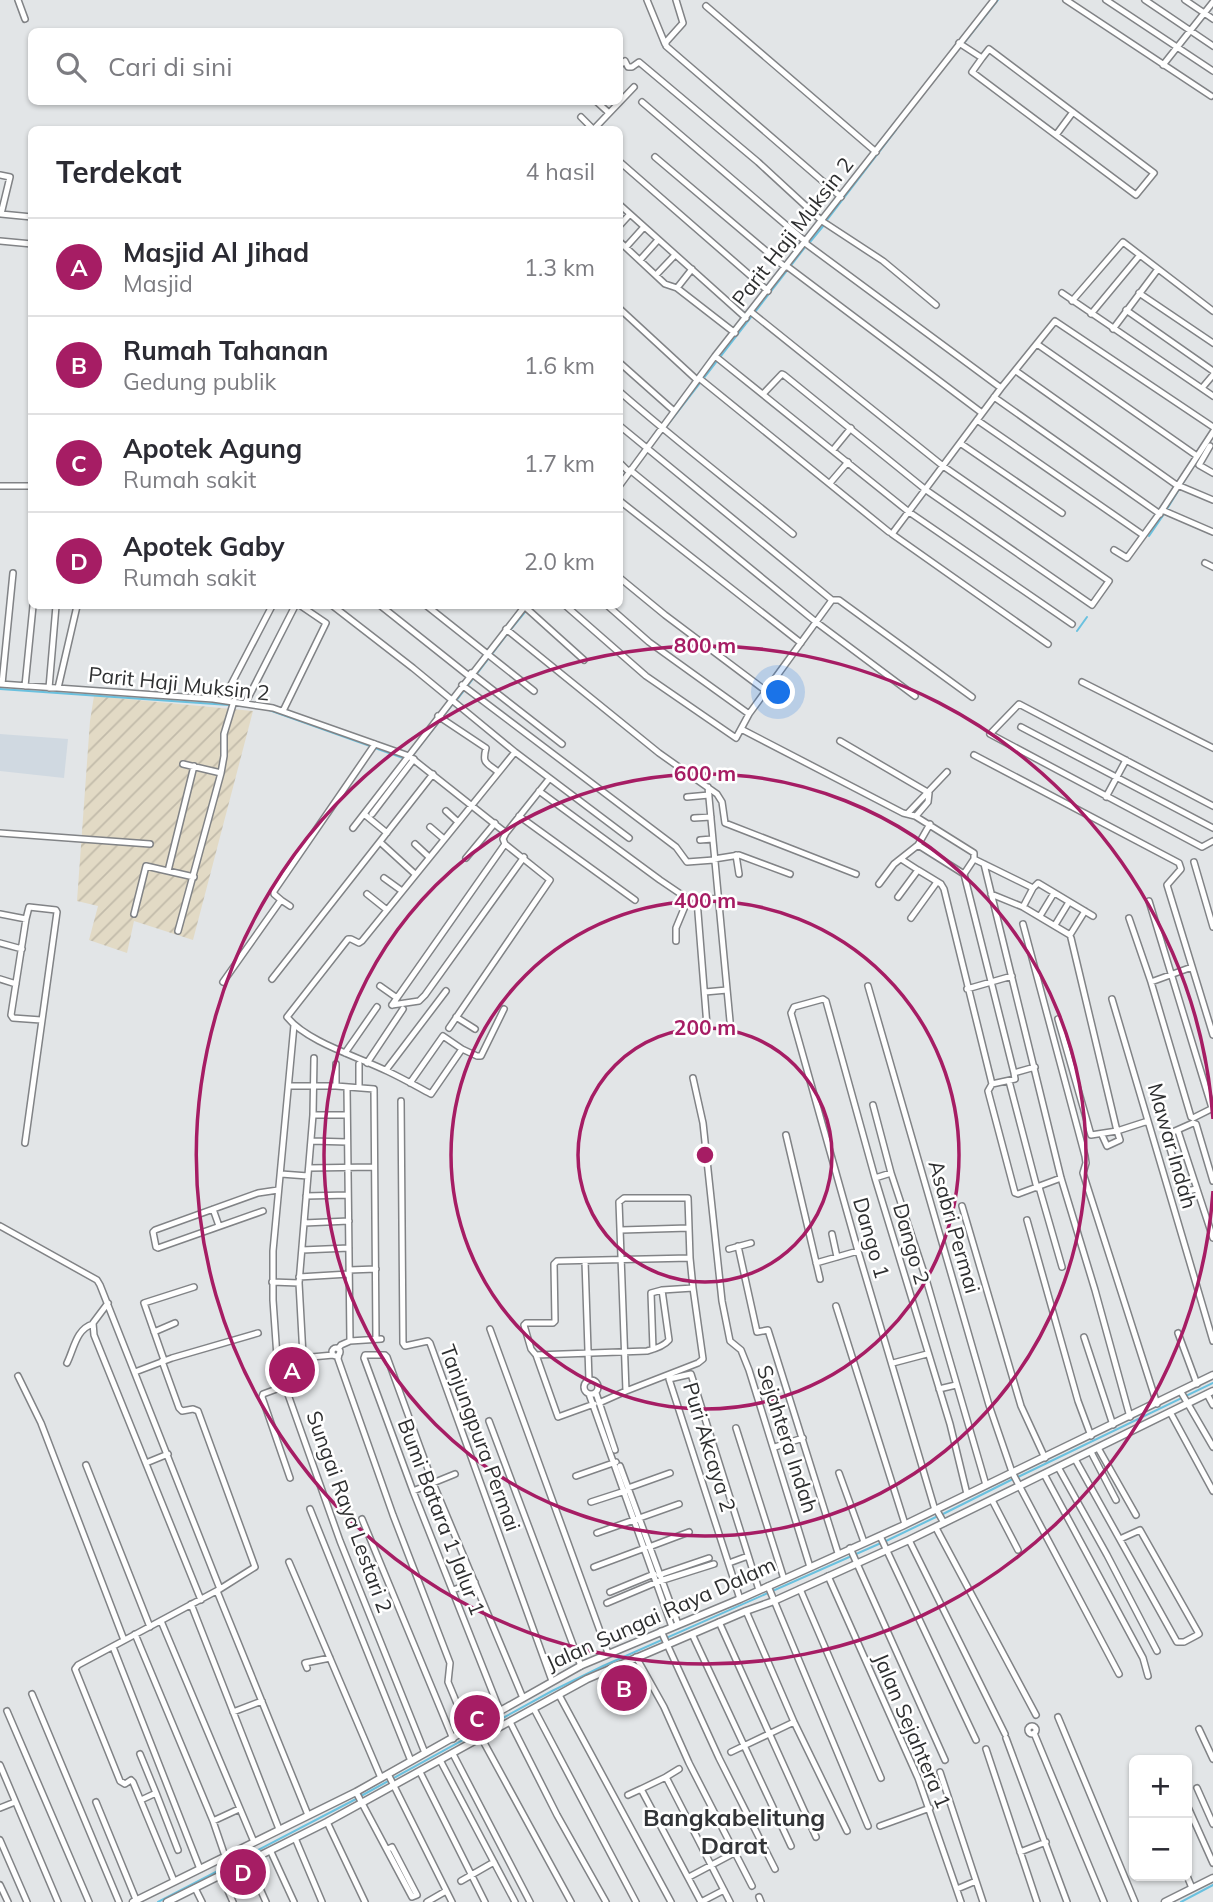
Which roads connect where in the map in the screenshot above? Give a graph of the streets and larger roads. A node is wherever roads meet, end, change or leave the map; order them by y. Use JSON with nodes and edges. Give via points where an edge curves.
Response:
{"nodes":[{"id":1,"x":18,"y":0,"type":"edge"},
{"id":2,"x":647,"y":0,"type":"edge"},
{"id":3,"x":676,"y":0,"type":"edge"},
{"id":4,"x":994,"y":0,"type":"edge"},
{"id":5,"x":1066,"y":0,"type":"edge"},
{"id":6,"x":1106,"y":0,"type":"edge"},
{"id":7,"x":1145,"y":0,"type":"edge"},
{"id":8,"x":1185,"y":0,"type":"edge"},
{"id":9,"x":1213,"y":2,"type":"edge"},
{"id":10,"x":706,"y":6,"type":"dead end"},
{"id":11,"x":1204,"y":13,"type":"junction"},
{"id":12,"x":25,"y":19,"type":"dead end"},
{"id":13,"x":1213,"y":19,"type":"edge"},
{"id":14,"x":1191,"y":30,"type":"junction"},
{"id":15,"x":665,"y":44,"type":"junction"},
{"id":16,"x":962,"y":45,"type":"junction"},
{"id":17,"x":1213,"y":46,"type":"edge"},
{"id":18,"x":1177,"y":47,"type":"junction"},
{"id":19,"x":982,"y":58,"type":"junction"},
{"id":20,"x":623,"y":63,"type":"edge"},
{"id":21,"x":1163,"y":65,"type":"junction"},
{"id":22,"x":1213,"y":71,"type":"edge"},
{"id":23,"x":634,"y":87,"type":"dead end"},
{"id":24,"x":623,"y":95,"type":"edge"},
{"id":25,"x":1211,"y":96,"type":"edge"},
{"id":26,"x":642,"y":102,"type":"dead end"},
{"id":27,"x":600,"y":105,"type":"edge"},
{"id":28,"x":615,"y":105,"type":"edge"},
{"id":29,"x":1073,"y":112,"type":"junction"},
{"id":30,"x":609,"y":113,"type":"junction"},
{"id":31,"x":581,"y":117,"type":"dead end"},
{"id":32,"x":590,"y":126,"type":"edge"},
{"id":33,"x":596,"y":126,"type":"edge"},
{"id":34,"x":1056,"y":135,"type":"junction"},
{"id":35,"x":876,"y":152,"type":"junction"},
{"id":36,"x":655,"y":157,"type":"dead end"},
{"id":37,"x":623,"y":165,"type":"edge"},
{"id":38,"x":0,"y":175,"type":"edge"},
{"id":39,"x":841,"y":197,"type":"junction"},
{"id":40,"x":2,"y":204,"type":"edge"},
{"id":41,"x":623,"y":208,"type":"edge"},
{"id":42,"x":1,"y":214,"type":"edge"},
{"id":43,"x":630,"y":214,"type":"junction"},
{"id":44,"x":28,"y":217,"type":"edge"},
{"id":45,"x":623,"y":222,"type":"edge"},
{"id":46,"x":822,"y":222,"type":"junction"},
{"id":47,"x":0,"y":224,"type":"edge"},
{"id":48,"x":644,"y":227,"type":"junction"},
{"id":49,"x":658,"y":240,"type":"junction"},
{"id":50,"x":0,"y":241,"type":"edge"},
{"id":51,"x":806,"y":242,"type":"junction"},
{"id":52,"x":28,"y":244,"type":"edge"},
{"id":53,"x":623,"y":244,"type":"edge"},
{"id":54,"x":626,"y":247,"type":"junction"},
{"id":55,"x":675,"y":255,"type":"junction"},
{"id":56,"x":1140,"y":255,"type":"junction"},
{"id":57,"x":639,"y":260,"type":"junction"},
{"id":58,"x":692,"y":269,"type":"junction"},
{"id":59,"x":788,"y":269,"type":"junction"},
{"id":60,"x":1158,"y":269,"type":"junction"},
{"id":61,"x":656,"y":275,"type":"junction"},
{"id":62,"x":677,"y":288,"type":"junction"},
{"id":63,"x":768,"y":291,"type":"junction"},
{"id":64,"x":1062,"y":293,"type":"dead end"},
{"id":65,"x":1139,"y":293,"type":"junction"},
{"id":66,"x":1072,"y":300,"type":"junction"},
{"id":67,"x":936,"y":305,"type":"dead end"},
{"id":68,"x":1126,"y":310,"type":"junction"},
{"id":69,"x":1213,"y":311,"type":"edge"},
{"id":70,"x":623,"y":312,"type":"edge"},
{"id":71,"x":1091,"y":314,"type":"junction"},
{"id":72,"x":748,"y":315,"type":"junction"},
{"id":73,"x":1113,"y":329,"type":"junction"},
{"id":74,"x":735,"y":333,"type":"junction"},
{"id":75,"x":1213,"y":343,"type":"edge"},
{"id":76,"x":1037,"y":344,"type":"junction"},
{"id":77,"x":715,"y":356,"type":"junction"},
{"id":78,"x":623,"y":366,"type":"edge"},
{"id":79,"x":1016,"y":371,"type":"junction"},
{"id":80,"x":1213,"y":373,"type":"edge"},
{"id":81,"x":698,"y":379,"type":"junction"},
{"id":82,"x":1001,"y":388,"type":"junction"},
{"id":83,"x":1202,"y":388,"type":"junction"},
{"id":84,"x":763,"y":394,"type":"junction"},
{"id":85,"x":623,"y":395,"type":"edge"},
{"id":86,"x":1213,"y":396,"type":"edge"},
{"id":87,"x":994,"y":397,"type":"junction"},
{"id":88,"x":674,"y":411,"type":"junction"},
{"id":89,"x":982,"y":413,"type":"junction"},
{"id":90,"x":976,"y":420,"type":"junction"},
{"id":91,"x":661,"y":428,"type":"junction"},
{"id":92,"x":851,"y":428,"type":"junction"},
{"id":93,"x":623,"y":429,"type":"edge"},
{"id":94,"x":1213,"y":430,"type":"edge"},
{"id":95,"x":960,"y":443,"type":"junction"},
{"id":96,"x":1212,"y":445,"type":"edge"},
{"id":97,"x":646,"y":449,"type":"junction"},
{"id":98,"x":833,"y":450,"type":"junction"},
{"id":99,"x":1197,"y":456,"type":"junction"},
{"id":100,"x":848,"y":462,"type":"junction"},
{"id":101,"x":623,"y":465,"type":"edge"},
{"id":102,"x":943,"y":466,"type":"junction"},
{"id":103,"x":630,"y":471,"type":"junction"},
{"id":104,"x":1213,"y":473,"type":"edge"},
{"id":105,"x":623,"y":481,"type":"edge"},
{"id":106,"x":830,"y":483,"type":"junction"},
{"id":107,"x":0,"y":486,"type":"edge"},
{"id":108,"x":28,"y":486,"type":"edge"},
{"id":109,"x":1179,"y":487,"type":"junction"},
{"id":110,"x":926,"y":490,"type":"junction"},
{"id":111,"x":1213,"y":500,"type":"edge"},
{"id":112,"x":623,"y":503,"type":"edge"},
{"id":113,"x":909,"y":512,"type":"junction"},
{"id":114,"x":1163,"y":512,"type":"junction"},
{"id":115,"x":1062,"y":513,"type":"dead end"},
{"id":116,"x":889,"y":532,"type":"dead end"},
{"id":117,"x":1213,"y":532,"type":"edge"},
{"id":118,"x":793,"y":534,"type":"dead end"},
{"id":119,"x":1143,"y":536,"type":"junction"},
{"id":120,"x":1114,"y":550,"type":"dead end"},
{"id":121,"x":1205,"y":563,"type":"dead end"},
{"id":122,"x":1213,"y":567,"type":"edge"},
{"id":123,"x":13,"y":573,"type":"dead end"},
{"id":124,"x":623,"y":581,"type":"edge"},
{"id":125,"x":832,"y":600,"type":"junction"},
{"id":126,"x":33,"y":609,"type":"edge"},
{"id":127,"x":56,"y":609,"type":"edge"},
{"id":128,"x":76,"y":609,"type":"edge"},
{"id":129,"x":270,"y":609,"type":"edge"},
{"id":130,"x":293,"y":609,"type":"edge"},
{"id":131,"x":305,"y":609,"type":"edge"},
{"id":132,"x":337,"y":609,"type":"edge"},
{"id":133,"x":385,"y":609,"type":"edge"},
{"id":134,"x":431,"y":609,"type":"edge"},
{"id":135,"x":523,"y":609,"type":"edge"},
{"id":136,"x":528,"y":609,"type":"edge"},
{"id":137,"x":569,"y":609,"type":"edge"},
{"id":138,"x":611,"y":609,"type":"edge"},
{"id":139,"x":816,"y":622,"type":"junction"},
{"id":140,"x":54,"y":623,"type":"junction"},
{"id":141,"x":71,"y":624,"type":"junction"},
{"id":142,"x":1072,"y":624,"type":"dead end"},
{"id":143,"x":508,"y":631,"type":"junction"},
{"id":144,"x":801,"y":643,"type":"junction"},
{"id":145,"x":1048,"y":644,"type":"dead end"},
{"id":146,"x":488,"y":653,"type":"junction"},
{"id":147,"x":584,"y":660,"type":"dead end"},
{"id":148,"x":470,"y":674,"type":"junction"},
{"id":149,"x":1082,"y":682,"type":"dead end"},
{"id":150,"x":1,"y":684,"type":"edge"},
{"id":151,"x":462,"y":685,"type":"junction"},
{"id":152,"x":26,"y":686,"type":"junction"},
{"id":153,"x":49,"y":688,"type":"junction"},
{"id":154,"x":58,"y":688,"type":"junction"},
{"id":155,"x":534,"y":691,"type":"dead end"},
{"id":156,"x":766,"y":691,"type":"junction"},
{"id":157,"x":915,"y":695,"type":"dead end"},
{"id":158,"x":972,"y":697,"type":"dead end"},
{"id":159,"x":223,"y":700,"type":"junction"},
{"id":160,"x":450,"y":700,"type":"junction"},
{"id":161,"x":234,"y":701,"type":"junction"},
{"id":162,"x":246,"y":702,"type":"junction"},
{"id":163,"x":283,"y":711,"type":"junction"},
{"id":164,"x":750,"y":714,"type":"junction"},
{"id":165,"x":441,"y":718,"type":"junction"},
{"id":166,"x":1021,"y":727,"type":"dead end"},
{"id":167,"x":741,"y":729,"type":"junction"},
{"id":168,"x":840,"y":741,"type":"dead end"},
{"id":169,"x":375,"y":744,"type":"junction"},
{"id":170,"x":562,"y":744,"type":"dead end"},
{"id":171,"x":1213,"y":748,"type":"edge"},
{"id":172,"x":515,"y":752,"type":"junction"},
{"id":173,"x":974,"y":755,"type":"dead end"},
{"id":174,"x":411,"y":757,"type":"junction"},
{"id":175,"x":1126,"y":760,"type":"junction"},
{"id":176,"x":183,"y":764,"type":"dead end"},
{"id":177,"x":194,"y":766,"type":"junction"},
{"id":178,"x":498,"y":772,"type":"junction"},
{"id":179,"x":947,"y":772,"type":"dead end"},
{"id":180,"x":221,"y":773,"type":"junction"},
{"id":181,"x":433,"y":774,"type":"junction"},
{"id":182,"x":1116,"y":778,"type":"junction"},
{"id":183,"x":549,"y":779,"type":"junction"},
{"id":184,"x":708,"y":787,"type":"junction"},
{"id":185,"x":539,"y":791,"type":"junction"},
{"id":186,"x":709,"y":795,"type":"junction"},
{"id":187,"x":929,"y":795,"type":"junction"},
{"id":188,"x":687,"y":797,"type":"dead end"},
{"id":189,"x":1106,"y":797,"type":"junction"},
{"id":190,"x":472,"y":804,"type":"junction"},
{"id":191,"x":1213,"y":806,"type":"edge"},
{"id":192,"x":446,"y":811,"type":"dead end"},
{"id":193,"x":908,"y":813,"type":"junction"},
{"id":194,"x":364,"y":814,"type":"junction"},
{"id":195,"x":372,"y":814,"type":"dead end"},
{"id":196,"x":519,"y":816,"type":"junction"},
{"id":197,"x":916,"y":816,"type":"junction"},
{"id":198,"x":710,"y":817,"type":"junction"},
{"id":199,"x":694,"y":818,"type":"dead end"},
{"id":200,"x":458,"y":822,"type":"junction"},
{"id":201,"x":495,"y":823,"type":"junction"},
{"id":202,"x":930,"y":824,"type":"junction"},
{"id":203,"x":430,"y":827,"type":"dead end"},
{"id":204,"x":353,"y":828,"type":"dead end"},
{"id":205,"x":1213,"y":828,"type":"edge"},
{"id":206,"x":0,"y":833,"type":"edge"},
{"id":207,"x":387,"y":833,"type":"junction"},
{"id":208,"x":506,"y":833,"type":"junction"},
{"id":209,"x":628,"y":838,"type":"dead end"},
{"id":210,"x":444,"y":839,"type":"junction"},
{"id":211,"x":712,"y":839,"type":"junction"},
{"id":212,"x":700,"y":840,"type":"dead end"},
{"id":213,"x":1213,"y":841,"type":"edge"},
{"id":214,"x":380,"y":842,"type":"junction"},
{"id":215,"x":150,"y":844,"type":"dead end"},
{"id":216,"x":415,"y":844,"type":"dead end"},
{"id":217,"x":505,"y":844,"type":"junction"},
{"id":218,"x":918,"y":845,"type":"junction"},
{"id":219,"x":737,"y":855,"type":"junction"},
{"id":220,"x":429,"y":856,"type":"junction"},
{"id":221,"x":466,"y":858,"type":"dead end"},
{"id":222,"x":524,"y":858,"type":"junction"},
{"id":223,"x":714,"y":859,"type":"junction"},
{"id":224,"x":901,"y":859,"type":"junction"},
{"id":225,"x":972,"y":861,"type":"junction"},
{"id":226,"x":1194,"y":862,"type":"dead end"},
{"id":227,"x":985,"y":866,"type":"junction"},
{"id":228,"x":918,"y":870,"type":"junction"},
{"id":229,"x":168,"y":871,"type":"junction"},
{"id":230,"x":415,"y":874,"type":"junction"},
{"id":231,"x":739,"y":874,"type":"dead end"},
{"id":232,"x":790,"y":874,"type":"dead end"},
{"id":233,"x":856,"y":874,"type":"dead end"},
{"id":234,"x":964,"y":874,"type":"junction"},
{"id":235,"x":194,"y":877,"type":"junction"},
{"id":236,"x":384,"y":878,"type":"dead end"},
{"id":237,"x":937,"y":882,"type":"junction"},
{"id":238,"x":880,"y":884,"type":"dead end"},
{"id":239,"x":1033,"y":888,"type":"junction"},
{"id":240,"x":402,"y":891,"type":"junction"},
{"id":241,"x":1054,"y":893,"type":"junction"},
{"id":242,"x":367,"y":894,"type":"dead end"},
{"id":243,"x":898,"y":897,"type":"dead end"},
{"id":244,"x":992,"y":897,"type":"junction"},
{"id":245,"x":718,"y":898,"type":"junction"},
{"id":246,"x":688,"y":899,"type":"junction"},
{"id":247,"x":281,"y":900,"type":"junction"},
{"id":248,"x":635,"y":900,"type":"dead end"},
{"id":249,"x":697,"y":900,"type":"junction"},
{"id":250,"x":1149,"y":901,"type":"dead end"},
{"id":251,"x":1069,"y":902,"type":"junction"},
{"id":252,"x":290,"y":906,"type":"dead end"},
{"id":253,"x":1023,"y":907,"type":"junction"},
{"id":254,"x":387,"y":910,"type":"junction"},
{"id":255,"x":1085,"y":911,"type":"junction"},
{"id":256,"x":0,"y":914,"type":"edge"},
{"id":257,"x":134,"y":914,"type":"dead end"},
{"id":258,"x":1040,"y":916,"type":"junction"},
{"id":259,"x":1093,"y":916,"type":"dead end"},
{"id":260,"x":911,"y":918,"type":"dead end"},
{"id":261,"x":1129,"y":918,"type":"dead end"},
{"id":262,"x":26,"y":919,"type":"junction"},
{"id":263,"x":1023,"y":924,"type":"dead end"},
{"id":264,"x":1055,"y":925,"type":"junction"},
{"id":265,"x":1213,"y":927,"type":"edge"},
{"id":266,"x":178,"y":931,"type":"dead end"},
{"id":267,"x":1070,"y":938,"type":"dead end"},
{"id":268,"x":676,"y":942,"type":"dead end"},
{"id":269,"x":0,"y":943,"type":"edge"},
{"id":270,"x":22,"y":949,"type":"junction"},
{"id":271,"x":1192,"y":967,"type":"junction"},
{"id":272,"x":1012,"y":976,"type":"junction"},
{"id":273,"x":1171,"y":976,"type":"junction"},
{"id":274,"x":0,"y":979,"type":"edge"},
{"id":275,"x":272,"y":979,"type":"dead end"},
{"id":276,"x":223,"y":982,"type":"dead end"},
{"id":277,"x":990,"y":982,"type":"junction"},
{"id":278,"x":1151,"y":982,"type":"junction"},
{"id":279,"x":16,"y":984,"type":"junction"},
{"id":280,"x":380,"y":986,"type":"dead end"},
{"id":281,"x":868,"y":986,"type":"dead end"},
{"id":282,"x":967,"y":989,"type":"junction"},
{"id":283,"x":727,"y":990,"type":"junction"},
{"id":284,"x":446,"y":991,"type":"dead end"},
{"id":285,"x":705,"y":992,"type":"junction"},
{"id":286,"x":397,"y":998,"type":"junction"},
{"id":287,"x":1112,"y":999,"type":"dead end"},
{"id":288,"x":826,"y":1001,"type":"joint"},
{"id":289,"x":377,"y":1007,"type":"dead end"},
{"id":290,"x":403,"y":1009,"type":"dead end"},
{"id":291,"x":504,"y":1009,"type":"dead end"},
{"id":292,"x":456,"y":1017,"type":"junction"},
{"id":293,"x":1058,"y":1019,"type":"dead end"},
{"id":294,"x":41,"y":1020,"type":"junction"},
{"id":295,"x":730,"y":1021,"type":"dead end"},
{"id":296,"x":294,"y":1025,"type":"junction"},
{"id":297,"x":707,"y":1026,"type":"dead end"},
{"id":298,"x":449,"y":1028,"type":"dead end"},
{"id":299,"x":475,"y":1029,"type":"dead end"},
{"id":300,"x":1213,"y":1035,"type":"edge"},
{"id":301,"x":462,"y":1049,"type":"junction"},
{"id":302,"x":345,"y":1054,"type":"junction"},
{"id":303,"x":314,"y":1058,"type":"dead end"},
{"id":304,"x":367,"y":1063,"type":"junction"},
{"id":305,"x":336,"y":1064,"type":"dead end"},
{"id":306,"x":359,"y":1064,"type":"dead end"},
{"id":307,"x":1035,"y":1067,"type":"junction"},
{"id":308,"x":386,"y":1070,"type":"junction"},
{"id":309,"x":1014,"y":1073,"type":"junction"},
{"id":310,"x":693,"y":1078,"type":"dead end"},
{"id":311,"x":1009,"y":1081,"type":"junction"},
{"id":312,"x":410,"y":1083,"type":"junction"},
{"id":313,"x":992,"y":1084,"type":"junction"},
{"id":314,"x":315,"y":1085,"type":"junction"},
{"id":315,"x":289,"y":1086,"type":"junction"},
{"id":316,"x":336,"y":1086,"type":"junction"},
{"id":317,"x":347,"y":1087,"type":"junction"},
{"id":318,"x":359,"y":1087,"type":"junction"},
{"id":319,"x":401,"y":1101,"type":"dead end"},
{"id":320,"x":873,"y":1105,"type":"dead end"},
{"id":321,"x":1212,"y":1108,"type":"edge"},
{"id":322,"x":313,"y":1115,"type":"junction"},
{"id":323,"x":348,"y":1115,"type":"junction"},
{"id":324,"x":1147,"y":1121,"type":"junction"},
{"id":325,"x":1118,"y":1131,"type":"junction"},
{"id":326,"x":1178,"y":1131,"type":"junction"},
{"id":327,"x":786,"y":1135,"type":"dead end"},
{"id":328,"x":1102,"y":1135,"type":"junction"},
{"id":329,"x":311,"y":1141,"type":"junction"},
{"id":330,"x":347,"y":1142,"type":"junction"},
{"id":331,"x":25,"y":1143,"type":"dead end"},
{"id":332,"x":374,"y":1167,"type":"junction"},
{"id":333,"x":309,"y":1168,"type":"junction"},
{"id":334,"x":347,"y":1168,"type":"junction"},
{"id":335,"x":891,"y":1173,"type":"junction"},
{"id":336,"x":281,"y":1174,"type":"junction"},
{"id":337,"x":308,"y":1176,"type":"junction"},
{"id":338,"x":875,"y":1178,"type":"junction"},
{"id":339,"x":1061,"y":1178,"type":"junction"},
{"id":340,"x":1213,"y":1181,"type":"edge"},
{"id":341,"x":1038,"y":1187,"type":"junction"},
{"id":342,"x":1196,"y":1189,"type":"junction"},
{"id":343,"x":278,"y":1190,"type":"junction"},
{"id":344,"x":348,"y":1195,"type":"junction"},
{"id":345,"x":306,"y":1196,"type":"junction"},
{"id":346,"x":962,"y":1206,"type":"dead end"},
{"id":347,"x":213,"y":1209,"type":"junction"},
{"id":348,"x":263,"y":1211,"type":"dead end"},
{"id":349,"x":1027,"y":1220,"type":"dead end"},
{"id":350,"x":349,"y":1221,"type":"junction"},
{"id":351,"x":304,"y":1223,"type":"junction"},
{"id":352,"x":0,"y":1226,"type":"edge"},
{"id":353,"x":219,"y":1226,"type":"junction"},
{"id":354,"x":689,"y":1228,"type":"junction"},
{"id":355,"x":621,"y":1230,"type":"junction"},
{"id":356,"x":832,"y":1234,"type":"dead end"},
{"id":357,"x":1213,"y":1238,"type":"edge"},
{"id":358,"x":751,"y":1243,"type":"dead end"},
{"id":359,"x":738,"y":1246,"type":"junction"},
{"id":360,"x":349,"y":1248,"type":"junction"},
{"id":361,"x":729,"y":1249,"type":"dead end"},
{"id":362,"x":302,"y":1250,"type":"junction"},
{"id":363,"x":858,"y":1251,"type":"junction"},
{"id":364,"x":837,"y":1257,"type":"junction"},
{"id":365,"x":690,"y":1258,"type":"junction"},
{"id":366,"x":622,"y":1260,"type":"junction"},
{"id":367,"x":587,"y":1261,"type":"junction"},
{"id":368,"x":816,"y":1263,"type":"junction"},
{"id":369,"x":1062,"y":1267,"type":"dead end"},
{"id":370,"x":376,"y":1269,"type":"junction"},
{"id":371,"x":349,"y":1272,"type":"junction"},
{"id":372,"x":820,"y":1279,"type":"dead end"},
{"id":373,"x":299,"y":1280,"type":"junction"},
{"id":374,"x":272,"y":1282,"type":"junction"},
{"id":375,"x":194,"y":1287,"type":"dead end"},
{"id":376,"x":693,"y":1288,"type":"junction"},
{"id":377,"x":662,"y":1290,"type":"junction"},
{"id":378,"x":107,"y":1301,"type":"junction"},
{"id":379,"x":836,"y":1306,"type":"dead end"},
{"id":380,"x":175,"y":1323,"type":"dead end"},
{"id":381,"x":93,"y":1324,"type":"junction"},
{"id":382,"x":490,"y":1329,"type":"dead end"},
{"id":383,"x":154,"y":1332,"type":"junction"},
{"id":384,"x":258,"y":1333,"type":"dead end"},
{"id":385,"x":1178,"y":1333,"type":"dead end"},
{"id":386,"x":1084,"y":1337,"type":"dead end"},
{"id":387,"x":350,"y":1341,"type":"junction"},
{"id":388,"x":1213,"y":1341,"type":"edge"},
{"id":389,"x":653,"y":1349,"type":"junction"},
{"id":390,"x":589,"y":1352,"type":"junction"},
{"id":391,"x":624,"y":1352,"type":"junction"},
{"id":392,"x":335,"y":1354,"type":"junction"},
{"id":393,"x":927,"y":1354,"type":"junction"},
{"id":394,"x":536,"y":1355,"type":"junction"},
{"id":395,"x":303,"y":1356,"type":"junction"},
{"id":396,"x":163,"y":1361,"type":"junction"},
{"id":397,"x":66,"y":1363,"type":"dead end"},
{"id":398,"x":892,"y":1363,"type":"junction"},
{"id":399,"x":135,"y":1372,"type":"junction"},
{"id":400,"x":1213,"y":1375,"type":"edge"},
{"id":401,"x":18,"y":1376,"type":"dead end"},
{"id":402,"x":284,"y":1376,"type":"dead end"},
{"id":403,"x":591,"y":1380,"type":"junction"},
{"id":404,"x":1197,"y":1384,"type":"junction"},
{"id":405,"x":956,"y":1385,"type":"junction"},
{"id":406,"x":287,"y":1387,"type":"junction"},
{"id":407,"x":939,"y":1389,"type":"junction"},
{"id":408,"x":626,"y":1391,"type":"junction"},
{"id":409,"x":1182,"y":1393,"type":"junction"},
{"id":410,"x":1210,"y":1393,"type":"edge"},
{"id":411,"x":593,"y":1394,"type":"junction"},
{"id":412,"x":1186,"y":1402,"type":"junction"},
{"id":413,"x":596,"y":1404,"type":"junction"},
{"id":414,"x":1157,"y":1404,"type":"junction"},
{"id":415,"x":1213,"y":1405,"type":"edge"},
{"id":416,"x":1170,"y":1412,"type":"junction"},
{"id":417,"x":1130,"y":1417,"type":"junction"},
{"id":418,"x":490,"y":1422,"type":"dead end"},
{"id":419,"x":1113,"y":1425,"type":"junction"},
{"id":420,"x":736,"y":1427,"type":"dead end"},
{"id":421,"x":1091,"y":1436,"type":"junction"},
{"id":422,"x":803,"y":1437,"type":"junction"},
{"id":423,"x":775,"y":1447,"type":"junction"},
{"id":424,"x":1213,"y":1447,"type":"edge"},
{"id":425,"x":1094,"y":1450,"type":"junction"},
{"id":426,"x":168,"y":1454,"type":"junction"},
{"id":427,"x":1045,"y":1458,"type":"junction"},
{"id":428,"x":1075,"y":1459,"type":"junction"},
{"id":429,"x":146,"y":1462,"type":"junction"},
{"id":430,"x":617,"y":1462,"type":"junction"},
{"id":431,"x":86,"y":1465,"type":"dead end"},
{"id":432,"x":1059,"y":1467,"type":"junction"},
{"id":433,"x":670,"y":1473,"type":"dead end"},
{"id":434,"x":839,"y":1473,"type":"dead end"},
{"id":435,"x":455,"y":1474,"type":"dead end"},
{"id":436,"x":1013,"y":1474,"type":"junction"},
{"id":437,"x":1044,"y":1474,"type":"junction"},
{"id":438,"x":576,"y":1476,"type":"dead end"},
{"id":439,"x":290,"y":1478,"type":"dead end"},
{"id":440,"x":433,"y":1483,"type":"junction"},
{"id":441,"x":986,"y":1485,"type":"junction"},
{"id":442,"x":1019,"y":1485,"type":"junction"},
{"id":443,"x":627,"y":1490,"type":"junction"},
{"id":444,"x":413,"y":1491,"type":"junction"},
{"id":445,"x":1213,"y":1491,"type":"edge"},
{"id":446,"x":967,"y":1494,"type":"junction"},
{"id":447,"x":992,"y":1500,"type":"junction"},
{"id":448,"x":1116,"y":1500,"type":"dead end"},
{"id":449,"x":592,"y":1502,"type":"dead end"},
{"id":450,"x":678,"y":1504,"type":"dead end"},
{"id":451,"x":310,"y":1509,"type":"dead end"},
{"id":452,"x":936,"y":1510,"type":"junction"},
{"id":453,"x":1136,"y":1515,"type":"dead end"},
{"id":454,"x":637,"y":1518,"type":"junction"},
{"id":455,"x":362,"y":1519,"type":"dead end"},
{"id":456,"x":943,"y":1521,"type":"junction"},
{"id":457,"x":905,"y":1524,"type":"junction"},
{"id":458,"x":936,"y":1528,"type":"junction"},
{"id":459,"x":689,"y":1532,"type":"dead end"},
{"id":460,"x":597,"y":1533,"type":"dead end"},
{"id":461,"x":1120,"y":1539,"type":"junction"},
{"id":462,"x":909,"y":1540,"type":"junction"},
{"id":463,"x":864,"y":1542,"type":"junction"},
{"id":464,"x":883,"y":1542,"type":"junction"},
{"id":465,"x":647,"y":1547,"type":"junction"},
{"id":466,"x":1018,"y":1550,"type":"dead end"},
{"id":467,"x":838,"y":1553,"type":"junction"},
{"id":468,"x":853,"y":1555,"type":"junction"},
{"id":469,"x":748,"y":1556,"type":"junction"},
{"id":470,"x":709,"y":1558,"type":"dead end"},
{"id":471,"x":289,"y":1562,"type":"dead end"},
{"id":472,"x":729,"y":1563,"type":"junction"},
{"id":473,"x":714,"y":1564,"type":"dead end"},
{"id":474,"x":594,"y":1567,"type":"dead end"},
{"id":475,"x":810,"y":1567,"type":"junction"},
{"id":476,"x":828,"y":1576,"type":"junction"},
{"id":477,"x":657,"y":1578,"type":"junction"},
{"id":478,"x":784,"y":1579,"type":"junction"},
{"id":479,"x":475,"y":1582,"type":"junction"},
{"id":480,"x":769,"y":1588,"type":"junction"},
{"id":481,"x":800,"y":1589,"type":"junction"},
{"id":482,"x":219,"y":1590,"type":"junction"},
{"id":483,"x":453,"y":1590,"type":"junction"},
{"id":484,"x":759,"y":1590,"type":"junction"},
{"id":485,"x":610,"y":1592,"type":"dead end"},
{"id":486,"x":740,"y":1599,"type":"junction"},
{"id":487,"x":773,"y":1599,"type":"junction"},
{"id":488,"x":201,"y":1600,"type":"junction"},
{"id":489,"x":607,"y":1603,"type":"dead end"},
{"id":490,"x":191,"y":1604,"type":"junction"},
{"id":491,"x":746,"y":1611,"type":"junction"},
{"id":492,"x":161,"y":1621,"type":"junction"},
{"id":493,"x":719,"y":1622,"type":"junction"},
{"id":494,"x":675,"y":1625,"type":"junction"},
{"id":495,"x":150,"y":1627,"type":"junction"},
{"id":496,"x":661,"y":1632,"type":"junction"},
{"id":497,"x":135,"y":1634,"type":"junction"},
{"id":498,"x":692,"y":1634,"type":"junction"},
{"id":499,"x":124,"y":1640,"type":"junction"},
{"id":500,"x":666,"y":1644,"type":"junction"},
{"id":501,"x":113,"y":1647,"type":"junction"},
{"id":502,"x":1157,"y":1651,"type":"dead end"},
{"id":503,"x":608,"y":1653,"type":"junction"},
{"id":504,"x":636,"y":1657,"type":"junction"},
{"id":505,"x":330,"y":1658,"type":"junction"},
{"id":506,"x":305,"y":1663,"type":"dead end"},
{"id":507,"x":581,"y":1666,"type":"junction"},
{"id":508,"x":1119,"y":1674,"type":"dead end"},
{"id":509,"x":1148,"y":1676,"type":"dead end"},
{"id":510,"x":552,"y":1681,"type":"junction"},
{"id":511,"x":32,"y":1694,"type":"dead end"},
{"id":512,"x":559,"y":1695,"type":"junction"},
{"id":513,"x":523,"y":1698,"type":"junction"},
{"id":514,"x":262,"y":1701,"type":"junction"},
{"id":515,"x":534,"y":1709,"type":"junction"},
{"id":516,"x":7,"y":1711,"type":"dead end"},
{"id":517,"x":499,"y":1711,"type":"junction"},
{"id":518,"x":233,"y":1712,"type":"junction"},
{"id":519,"x":1036,"y":1715,"type":"dead end"},
{"id":520,"x":1058,"y":1717,"type":"dead end"},
{"id":521,"x":510,"y":1722,"type":"junction"},
{"id":522,"x":794,"y":1722,"type":"junction"},
{"id":523,"x":1199,"y":1729,"type":"dead end"},
{"id":524,"x":770,"y":1733,"type":"junction"},
{"id":525,"x":1034,"y":1733,"type":"dead end"},
{"id":526,"x":471,"y":1736,"type":"junction"},
{"id":527,"x":482,"y":1738,"type":"junction"},
{"id":528,"x":976,"y":1740,"type":"dead end"},
{"id":529,"x":459,"y":1741,"type":"junction"},
{"id":530,"x":745,"y":1745,"type":"junction"},
{"id":531,"x":985,"y":1749,"type":"dead end"},
{"id":532,"x":731,"y":1752,"type":"dead end"},
{"id":533,"x":425,"y":1753,"type":"junction"},
{"id":534,"x":140,"y":1754,"type":"dead end"},
{"id":535,"x":453,"y":1754,"type":"junction"},
{"id":536,"x":1213,"y":1759,"type":"edge"},
{"id":537,"x":440,"y":1760,"type":"junction"},
{"id":538,"x":945,"y":1760,"type":"dead end"},
{"id":539,"x":411,"y":1761,"type":"junction"},
{"id":540,"x":0,"y":1765,"type":"edge"},
{"id":541,"x":679,"y":1769,"type":"dead end"},
{"id":542,"x":420,"y":1772,"type":"junction"},
{"id":543,"x":940,"y":1772,"type":"dead end"},
{"id":544,"x":386,"y":1776,"type":"junction"},
{"id":545,"x":666,"y":1777,"type":"junction"},
{"id":546,"x":881,"y":1778,"type":"dead end"},
{"id":547,"x":393,"y":1785,"type":"junction"},
{"id":548,"x":1197,"y":1788,"type":"dead end"},
{"id":549,"x":641,"y":1789,"type":"junction"},
{"id":550,"x":156,"y":1793,"type":"junction"},
{"id":551,"x":357,"y":1793,"type":"junction"},
{"id":552,"x":628,"y":1795,"type":"dead end"},
{"id":553,"x":141,"y":1800,"type":"junction"},
{"id":554,"x":15,"y":1802,"type":"junction"},
{"id":555,"x":96,"y":1802,"type":"dead end"},
{"id":556,"x":363,"y":1802,"type":"junction"},
{"id":557,"x":0,"y":1808,"type":"edge"},
{"id":558,"x":930,"y":1808,"type":"junction"},
{"id":559,"x":239,"y":1809,"type":"junction"},
{"id":560,"x":308,"y":1815,"type":"junction"},
{"id":561,"x":1192,"y":1816,"type":"edge"},
{"id":562,"x":213,"y":1821,"type":"junction"},
{"id":563,"x":327,"y":1822,"type":"junction"},
{"id":564,"x":1213,"y":1824,"type":"edge"},
{"id":565,"x":868,"y":1826,"type":"dead end"},
{"id":566,"x":880,"y":1826,"type":"dead end"},
{"id":567,"x":279,"y":1829,"type":"junction"},
{"id":568,"x":847,"y":1831,"type":"dead end"},
{"id":569,"x":295,"y":1838,"type":"junction"},
{"id":570,"x":816,"y":1838,"type":"dead end"},
{"id":571,"x":0,"y":1840,"type":"edge"},
{"id":572,"x":1045,"y":1842,"type":"junction"},
{"id":573,"x":791,"y":1846,"type":"dead end"},
{"id":574,"x":388,"y":1849,"type":"junction"},
{"id":575,"x":178,"y":1850,"type":"dead end"},
{"id":576,"x":251,"y":1852,"type":"junction"},
{"id":577,"x":271,"y":1852,"type":"junction"},
{"id":578,"x":736,"y":1852,"type":"junction"},
{"id":579,"x":1020,"y":1852,"type":"junction"},
{"id":580,"x":225,"y":1856,"type":"junction"},
{"id":581,"x":494,"y":1862,"type":"junction"},
{"id":582,"x":1213,"y":1863,"type":"edge"},
{"id":583,"x":712,"y":1867,"type":"junction"},
{"id":584,"x":200,"y":1869,"type":"junction"},
{"id":585,"x":775,"y":1869,"type":"dead end"},
{"id":586,"x":471,"y":1875,"type":"junction"},
{"id":587,"x":688,"y":1877,"type":"junction"},
{"id":588,"x":222,"y":1878,"type":"junction"},
{"id":589,"x":1213,"y":1878,"type":"edge"},
{"id":590,"x":174,"y":1881,"type":"junction"},
{"id":591,"x":461,"y":1881,"type":"dead end"},
{"id":592,"x":976,"y":1881,"type":"junction"},
{"id":593,"x":1189,"y":1881,"type":"edge"},
{"id":594,"x":0,"y":1885,"type":"edge"},
{"id":595,"x":752,"y":1886,"type":"dead end"},
{"id":596,"x":195,"y":1888,"type":"junction"},
{"id":597,"x":1192,"y":1888,"type":"junction"},
{"id":598,"x":957,"y":1889,"type":"junction"},
{"id":599,"x":724,"y":1890,"type":"junction"},
{"id":600,"x":446,"y":1891,"type":"junction"},
{"id":601,"x":1175,"y":1900,"type":"edge"},
{"id":602,"x":135,"y":1901,"type":"edge"},
{"id":603,"x":8,"y":1902,"type":"edge"},
{"id":604,"x":27,"y":1902,"type":"edge"},
{"id":605,"x":58,"y":1902,"type":"edge"},
{"id":606,"x":89,"y":1902,"type":"edge"},
{"id":607,"x":119,"y":1902,"type":"edge"},
{"id":608,"x":169,"y":1902,"type":"edge"},
{"id":609,"x":202,"y":1902,"type":"edge"},
{"id":610,"x":233,"y":1902,"type":"edge"},
{"id":611,"x":266,"y":1902,"type":"edge"},
{"id":612,"x":293,"y":1902,"type":"edge"},
{"id":613,"x":322,"y":1902,"type":"edge"},
{"id":614,"x":365,"y":1902,"type":"edge"},
{"id":615,"x":426,"y":1902,"type":"edge"},
{"id":616,"x":452,"y":1902,"type":"edge"},
{"id":617,"x":485,"y":1902,"type":"edge"},
{"id":618,"x":515,"y":1902,"type":"edge"},
{"id":619,"x":530,"y":1902,"type":"edge"},
{"id":620,"x":570,"y":1902,"type":"edge"},
{"id":621,"x":607,"y":1902,"type":"edge"},
{"id":622,"x":636,"y":1902,"type":"edge"},
{"id":623,"x":671,"y":1902,"type":"edge"},
{"id":624,"x":701,"y":1902,"type":"edge"},
{"id":625,"x":730,"y":1902,"type":"edge"},
{"id":626,"x":961,"y":1902,"type":"edge"},
{"id":627,"x":983,"y":1902,"type":"edge"},
{"id":628,"x":1037,"y":1902,"type":"edge"},
{"id":629,"x":1067,"y":1902,"type":"edge"},
{"id":630,"x":1104,"y":1902,"type":"edge"},
{"id":631,"x":1135,"y":1902,"type":"edge"},
{"id":632,"x":1165,"y":1902,"type":"edge"}],
"edges":[{"from":1,"to":12,"type":"street"},
{"from":2,"to":15,"type":"street"},
{"from":3,"to":15,"type":"street","via":[[683,23]]},
{"from":4,"to":16,"type":"street","name":"Parit Haji Muksin 2"},
{"from":5,"to":21,"type":"street"},
{"from":6,"to":18,"type":"street"},
{"from":7,"to":14,"type":"street"},
{"from":8,"to":11,"type":"street"},
{"from":9,"to":11,"type":"street"},
{"from":10,"to":35,"type":"street"},
{"from":11,"to":13,"type":"street"},
{"from":11,"to":14,"type":"street"},
{"from":14,"to":17,"type":"street"},
{"from":14,"to":18,"type":"street"},
{"from":15,"to":39,"type":"street"},
{"from":16,"to":19,"type":"street"},
{"from":16,"to":35,"type":"street","name":"Parit Haji Muksin 2"},
{"from":18,"to":21,"type":"street"},
{"from":18,"to":22,"type":"street"},
{"from":19,"to":29,"type":"street","via":[[989,49]]},
{"from":19,"to":34,"type":"street","via":[[972,72]]},
{"from":20,"to":46,"type":"street","via":[[632,67],[639,61]]},
{"from":21,"to":25,"type":"street"},
{"from":23,"to":24,"type":"street"},
{"from":26,"to":51,"type":"street"},
{"from":27,"to":30,"type":"street"},
{"from":28,"to":30,"type":"street"},
{"from":29,"to":34,"type":"street"},
{"from":29,"to":34,"type":"street","via":[[1154,173],[1136,195]]},
{"from":30,"to":33,"type":"street"},
{"from":31,"to":32,"type":"street"},
{"from":35,"to":39,"type":"street","name":"Parit Haji Muksin 2"},
{"from":36,"to":59,"type":"street"},
{"from":37,"to":63,"type":"street"},
{"from":38,"to":40,"type":"street","via":[[10,178]]},
{"from":39,"to":46,"type":"street","name":"Parit Haji Muksin 2"},
{"from":40,"to":42,"type":"street"},
{"from":41,"to":43,"type":"street"},
{"from":42,"to":44,"type":"street"},
{"from":42,"to":47,"type":"street"},
{"from":43,"to":45,"type":"street"},
{"from":43,"to":48,"type":"street"},
{"from":46,"to":51,"type":"street","name":"Parit Haji Muksin 2"},
{"from":46,"to":67,"type":"street","via":[[883,261]]},
{"from":48,"to":49,"type":"street"},
{"from":48,"to":54,"type":"street"},
{"from":49,"to":55,"type":"street"},
{"from":49,"to":57,"type":"street"},
{"from":50,"to":52,"type":"street"},
{"from":51,"to":59,"type":"street","name":"Parit Haji Muksin 2"},
{"from":51,"to":82,"type":"street"},
{"from":53,"to":54,"type":"street"},
{"from":54,"to":57,"type":"street"},
{"from":55,"to":58,"type":"street"},
{"from":55,"to":61,"type":"street"},
{"from":56,"to":60,"type":"street"},
{"from":56,"to":66,"type":"street","via":[[1121,243]]},
{"from":56,"to":71,"type":"street"},
{"from":57,"to":61,"type":"street"},
{"from":58,"to":62,"type":"street"},
{"from":58,"to":72,"type":"street"},
{"from":59,"to":63,"type":"street","name":"Parit Haji Muksin 2"},
{"from":59,"to":89,"type":"street"},
{"from":60,"to":65,"type":"street"},
{"from":60,"to":69,"type":"street"},
{"from":61,"to":62,"type":"street"},
{"from":62,"to":74,"type":"street"},
{"from":63,"to":72,"type":"street","name":"Parit Haji Muksin 2"},
{"from":64,"to":66,"type":"street"},
{"from":65,"to":68,"type":"street"},
{"from":65,"to":75,"type":"street"},
{"from":66,"to":71,"type":"street"},
{"from":68,"to":73,"type":"street"},
{"from":68,"to":80,"type":"street"},
{"from":70,"to":81,"type":"street"},
{"from":71,"to":73,"type":"street"},
{"from":72,"to":74,"type":"street","name":"Parit Haji Muksin 2"},
{"from":72,"to":102,"type":"street"},
{"from":73,"to":83,"type":"street"},
{"from":74,"to":77,"type":"street","name":"Parit Haji Muksin 2"},
{"from":76,"to":79,"type":"street"},
{"from":76,"to":94,"type":"street","via":[[1055,321]]},
{"from":76,"to":99,"type":"street"},
{"from":77,"to":81,"type":"street","name":"Parit Haji Muksin 2"},
{"from":77,"to":84,"type":"street"},
{"from":78,"to":88,"type":"street"},
{"from":79,"to":82,"type":"street"},
{"from":79,"to":109,"type":"street"},
{"from":80,"to":83,"type":"street"},
{"from":81,"to":88,"type":"street","name":"Parit Haji Muksin 2"},
{"from":81,"to":106,"type":"street"},
{"from":82,"to":87,"type":"street"},
{"from":83,"to":86,"type":"street"},
{"from":84,"to":92,"type":"street","via":[[782,374]]},
{"from":84,"to":98,"type":"street"},
{"from":85,"to":91,"type":"street"},
{"from":87,"to":89,"type":"street"},
{"from":87,"to":114,"type":"street"},
{"from":88,"to":91,"type":"street","name":"Parit Haji Muksin 2"},
{"from":89,"to":90,"type":"street"},
{"from":90,"to":95,"type":"street"},
{"from":90,"to":119,"type":"street"},
{"from":91,"to":97,"type":"street","name":"Parit Haji Muksin 2"},
{"from":91,"to":118,"type":"street"},
{"from":92,"to":98,"type":"street"},
{"from":92,"to":110,"type":"street"},
{"from":93,"to":97,"type":"street"},
{"from":94,"to":99,"type":"street"},
{"from":95,"to":102,"type":"street"},
{"from":95,"to":115,"type":"street"},
{"from":96,"to":104,"type":"street","via":[[1199,466]]},
{"from":97,"to":103,"type":"street","name":"Parit Haji Muksin 2"},
{"from":97,"to":125,"type":"street"},
{"from":98,"to":100,"type":"street"},
{"from":99,"to":109,"type":"street"},
{"from":100,"to":106,"type":"street"},
{"from":100,"to":113,"type":"street"},
{"from":101,"to":103,"type":"street"},
{"from":102,"to":110,"type":"street"},
{"from":102,"to":110,"type":"street","via":[[1110,581],[1093,605]]},
{"from":103,"to":105,"type":"street","name":"Parit Haji Muksin 2"},
{"from":103,"to":139,"type":"street"},
{"from":106,"to":116,"type":"street"},
{"from":107,"to":108,"type":"street"},
{"from":109,"to":111,"type":"street"},
{"from":109,"to":114,"type":"street"},
{"from":110,"to":113,"type":"street"},
{"from":112,"to":144,"type":"street"},
{"from":113,"to":142,"type":"street"},
{"from":113,"to":145,"type":"street","via":[[892,534]]},
{"from":114,"to":117,"type":"street"},
{"from":114,"to":119,"type":"street"},
{"from":119,"to":120,"type":"street","via":[[1127,558]]},
{"from":121,"to":122,"type":"street"},
{"from":123,"to":150,"type":"street"},
{"from":124,"to":156,"type":"street"},
{"from":125,"to":139,"type":"street"},
{"from":125,"to":158,"type":"street","via":[[839,600]]},
{"from":126,"to":152,"type":"street"},
{"from":127,"to":140,"type":"street"},
{"from":128,"to":141,"type":"street"},
{"from":129,"to":159,"type":"street"},
{"from":130,"to":162,"type":"street"},
{"from":131,"to":163,"type":"street","via":[[326,623]]},
{"from":132,"to":160,"type":"street"},
{"from":133,"to":148,"type":"street"},
{"from":134,"to":146,"type":"street"},
{"from":135,"to":143,"type":"street"},
{"from":136,"to":147,"type":"street"},
{"from":137,"to":167,"type":"street","via":[[615,651],[689,707],[734,737]]},
{"from":138,"to":164,"type":"street","via":[[649,642]]},
{"from":139,"to":144,"type":"street"},
{"from":139,"to":157,"type":"street"},
{"from":140,"to":141,"type":"street"},
{"from":140,"to":153,"type":"street"},
{"from":141,"to":154,"type":"street"},
{"from":143,"to":146,"type":"street"},
{"from":143,"to":184,"type":"street"},
{"from":144,"to":156,"type":"street"},
{"from":146,"to":148,"type":"street"},
{"from":146,"to":155,"type":"street"},
{"from":148,"to":151,"type":"street"},
{"from":148,"to":170,"type":"street"},
{"from":149,"to":171,"type":"street"},
{"from":150,"to":152,"type":"street","name":"Parit Haji Muksin 2"},
{"from":151,"to":160,"type":"street"},
{"from":151,"to":223,"type":"street","via":[[678,849],[687,862]]},
{"from":152,"to":153,"type":"street","name":"Parit Haji Muksin 2"},
{"from":153,"to":154,"type":"street","name":"Parit Haji Muksin 2"},
{"from":154,"to":159,"type":"street","name":"Parit Haji Muksin 2"},
{"from":156,"to":164,"type":"street"},
{"from":159,"to":161,"type":"street","name":"Parit Haji Muksin 2"},
{"from":160,"to":165,"type":"street"},
{"from":160,"to":172,"type":"street"},
{"from":161,"to":162,"type":"street","name":"Parit Haji Muksin 2"},
{"from":161,"to":180,"type":"street","via":[[225,729]]},
{"from":162,"to":163,"type":"street","name":"Parit Haji Muksin 2"},
{"from":163,"to":169,"type":"street","name":"Parit Haji Muksin 2"},
{"from":164,"to":167,"type":"street"},
{"from":165,"to":174,"type":"street"},
{"from":165,"to":178,"type":"street","via":[[486,748],[484,760]]},
{"from":166,"to":182,"type":"street"},
{"from":167,"to":193,"type":"street"},
{"from":168,"to":187,"type":"street"},
{"from":169,"to":174,"type":"street","name":"Parit Haji Muksin 2"},
{"from":169,"to":247,"type":"street","via":[[274,891]]},
{"from":172,"to":178,"type":"street"},
{"from":172,"to":183,"type":"street"},
{"from":173,"to":271,"type":"street","via":[[1179,863],[1181,869],[1167,885]]},
{"from":174,"to":181,"type":"street","name":"Parit Haji Muksin 2"},
{"from":174,"to":194,"type":"street"},
{"from":174,"to":195,"type":"street"},
{"from":175,"to":182,"type":"street"},
{"from":175,"to":189,"type":"street","via":[[1018,704],[990,734]]},
{"from":175,"to":191,"type":"street"},
{"from":176,"to":177,"type":"street"},
{"from":177,"to":180,"type":"street"},
{"from":177,"to":229,"type":"street"},
{"from":178,"to":190,"type":"street"},
{"from":179,"to":187,"type":"street"},
{"from":180,"to":235,"type":"street"},
{"from":181,"to":190,"type":"street","name":"Parit Haji Muksin 2"},
{"from":181,"to":207,"type":"street"},
{"from":182,"to":189,"type":"street"},
{"from":182,"to":205,"type":"street"},
{"from":183,"to":185,"type":"street"},
{"from":183,"to":209,"type":"street"},
{"from":184,"to":186,"type":"street"},
{"from":184,"to":233,"type":"street","via":[[721,799],[727,824]]},
{"from":185,"to":196,"type":"street"},
{"from":185,"to":246,"type":"street"},
{"from":186,"to":188,"type":"street"},
{"from":186,"to":198,"type":"street"},
{"from":187,"to":193,"type":"street"},
{"from":187,"to":197,"type":"street"},
{"from":189,"to":213,"type":"street","via":[[1202,847]]},
{"from":190,"to":200,"type":"street"},
{"from":190,"to":201,"type":"street","name":"Parit Haji Muksin 2"},
{"from":192,"to":200,"type":"street"},
{"from":193,"to":197,"type":"street"},
{"from":194,"to":204,"type":"street"},
{"from":194,"to":207,"type":"street"},
{"from":196,"to":208,"type":"street"},
{"from":196,"to":248,"type":"street"},
{"from":197,"to":202,"type":"street"},
{"from":198,"to":199,"type":"street"},
{"from":198,"to":211,"type":"street"},
{"from":200,"to":210,"type":"street"},
{"from":201,"to":208,"type":"street","name":"Parit Haji Muksin 2"},
{"from":201,"to":221,"type":"street"},
{"from":202,"to":218,"type":"street"},
{"from":202,"to":225,"type":"street","via":[[974,853]]},
{"from":203,"to":210,"type":"street"},
{"from":206,"to":215,"type":"street"},
{"from":207,"to":214,"type":"street"},
{"from":208,"to":217,"type":"street"},
{"from":210,"to":220,"type":"street"},
{"from":211,"to":212,"type":"street"},
{"from":211,"to":223,"type":"street"},
{"from":214,"to":230,"type":"street"},
{"from":214,"to":275,"type":"street"},
{"from":216,"to":220,"type":"street"},
{"from":217,"to":222,"type":"street"},
{"from":217,"to":286,"type":"street"},
{"from":218,"to":224,"type":"street"},
{"from":218,"to":234,"type":"street"},
{"from":219,"to":223,"type":"street"},
{"from":219,"to":231,"type":"street"},
{"from":219,"to":232,"type":"street"},
{"from":220,"to":230,"type":"street"},
{"from":222,"to":286,"type":"street","via":[[425,995],[419,1001],[392,1005]]},
{"from":222,"to":292,"type":"street","via":[[550,880]]},
{"from":223,"to":245,"type":"street"},
{"from":224,"to":228,"type":"street"},
{"from":224,"to":238,"type":"street"},
{"from":225,"to":227,"type":"street"},
{"from":225,"to":234,"type":"street"},
{"from":226,"to":265,"type":"street"},
{"from":227,"to":239,"type":"street"},
{"from":227,"to":244,"type":"street"},
{"from":228,"to":237,"type":"street"},
{"from":228,"to":243,"type":"street"},
{"from":229,"to":235,"type":"street"},
{"from":229,"to":257,"type":"street","via":[[146,866]]},
{"from":230,"to":240,"type":"street"},
{"from":234,"to":277,"type":"street"},
{"from":235,"to":266,"type":"street"},
{"from":236,"to":240,"type":"street"},
{"from":237,"to":260,"type":"street"},
{"from":237,"to":282,"type":"street","via":[[944,889]]},
{"from":239,"to":241,"type":"street","via":[[1038,883]]},
{"from":239,"to":253,"type":"street"},
{"from":240,"to":254,"type":"street"},
{"from":241,"to":251,"type":"street"},
{"from":241,"to":258,"type":"street"},
{"from":242,"to":254,"type":"street"},
{"from":244,"to":253,"type":"street"},
{"from":244,"to":272,"type":"street"},
{"from":245,"to":249,"type":"street"},
{"from":245,"to":283,"type":"street"},
{"from":246,"to":249,"type":"street"},
{"from":246,"to":268,"type":"street"},
{"from":247,"to":252,"type":"street"},
{"from":247,"to":276,"type":"street"},
{"from":249,"to":285,"type":"street"},
{"from":250,"to":273,"type":"street"},
{"from":251,"to":255,"type":"street"},
{"from":251,"to":264,"type":"street"},
{"from":253,"to":258,"type":"street"},
{"from":254,"to":296,"type":"street","via":[[359,943],[351,939],[341,946],[288,1015]]},
{"from":255,"to":259,"type":"street"},
{"from":255,"to":264,"type":"street","via":[[1070,935]]},
{"from":256,"to":262,"type":"street"},
{"from":258,"to":264,"type":"street"},
{"from":261,"to":278,"type":"street"},
{"from":262,"to":270,"type":"street"},
{"from":262,"to":294,"type":"street","via":[[29,907],[57,910]]},
{"from":263,"to":414,"type":"street","via":[[1086,1163],[1083,1173]]},
{"from":267,"to":325,"type":"street"},
{"from":269,"to":270,"type":"street"},
{"from":270,"to":279,"type":"street"},
{"from":271,"to":273,"type":"street"},
{"from":271,"to":300,"type":"street"},
{"from":272,"to":277,"type":"street"},
{"from":272,"to":307,"type":"street"},
{"from":273,"to":278,"type":"street"},
{"from":273,"to":321,"type":"street"},
{"from":274,"to":279,"type":"street"},
{"from":277,"to":282,"type":"street"},
{"from":277,"to":309,"type":"street"},
{"from":278,"to":321,"type":"street","via":[[1191,1117]]},
{"from":279,"to":294,"type":"street","via":[[12,1017]]},
{"from":280,"to":286,"type":"street"},
{"from":281,"to":436,"type":"street","name":"Asabri Permai"},
{"from":282,"to":313,"type":"street"},
{"from":283,"to":285,"type":"street"},
{"from":283,"to":295,"type":"street"},
{"from":284,"to":308,"type":"street"},
{"from":285,"to":297,"type":"street"},
{"from":287,"to":324,"type":"street","name":"Mawar Indah"},
{"from":288,"to":338,"type":"street","name":"Dango 2"},
{"from":288,"to":363,"type":"street","name":"Dango 1","via":[[791,1011]]},
{"from":289,"to":302,"type":"street"},
{"from":290,"to":304,"type":"street"},
{"from":291,"to":301,"type":"street","via":[[481,1056]]},
{"from":292,"to":298,"type":"street"},
{"from":292,"to":299,"type":"street"},
{"from":293,"to":328,"type":"street","via":[[1091,1135]]},
{"from":294,"to":331,"type":"street"},
{"from":296,"to":302,"type":"street"},
{"from":296,"to":315,"type":"street"},
{"from":301,"to":312,"type":"street","via":[[432,1094]]},
{"from":301,"to":312,"type":"street","via":[[443,1036]]},
{"from":302,"to":304,"type":"street"},
{"from":303,"to":314,"type":"street"},
{"from":304,"to":308,"type":"street"},
{"from":305,"to":316,"type":"street"},
{"from":306,"to":318,"type":"street"},
{"from":307,"to":309,"type":"street"},
{"from":307,"to":339,"type":"street"},
{"from":308,"to":312,"type":"street"},
{"from":309,"to":311,"type":"street","via":[[1015,1079]]},
{"from":310,"to":423,"type":"street","name":"Sejahtera Indah","via":[[703,1123],[729,1336],[743,1352]]},
{"from":311,"to":313,"type":"street"},
{"from":311,"to":341,"type":"street"},
{"from":313,"to":341,"type":"street","via":[[988,1091],[1015,1193]]},
{"from":314,"to":315,"type":"street"},
{"from":314,"to":316,"type":"street"},
{"from":314,"to":322,"type":"street"},
{"from":315,"to":336,"type":"street"},
{"from":316,"to":317,"type":"street"},
{"from":317,"to":318,"type":"street"},
{"from":317,"to":323,"type":"street"},
{"from":318,"to":332,"type":"street","via":[[374,1090]]},
{"from":319,"to":510,"type":"street","name":"Tanjungpura Permai","via":[[403,1343],[430,1343]]},
{"from":320,"to":335,"type":"street"},
{"from":322,"to":323,"type":"street"},
{"from":322,"to":329,"type":"street"},
{"from":323,"to":330,"type":"street"},
{"from":324,"to":325,"type":"street"},
{"from":324,"to":388,"type":"street","name":"Mawar Indah"},
{"from":325,"to":328,"type":"street"},
{"from":325,"to":328,"type":"street","via":[[1119,1142],[1110,1146]]},
{"from":326,"to":340,"type":"street","via":[[1196,1124]]},
{"from":326,"to":342,"type":"street"},
{"from":326,"to":342,"type":"street","via":[[1166,1137],[1182,1191]]},
{"from":327,"to":368,"type":"street"},
{"from":329,"to":330,"type":"street"},
{"from":329,"to":333,"type":"street"},
{"from":330,"to":334,"type":"street"},
{"from":332,"to":334,"type":"street"},
{"from":332,"to":370,"type":"street"},
{"from":333,"to":334,"type":"street"},
{"from":333,"to":337,"type":"street"},
{"from":334,"to":344,"type":"street"},
{"from":335,"to":338,"type":"street"},
{"from":335,"to":405,"type":"street"},
{"from":336,"to":337,"type":"street"},
{"from":336,"to":343,"type":"street"},
{"from":337,"to":345,"type":"street"},
{"from":338,"to":393,"type":"street","name":"Dango 2"},
{"from":339,"to":341,"type":"street"},
{"from":339,"to":417,"type":"street"},
{"from":341,"to":369,"type":"street"},
{"from":342,"to":357,"type":"street"},
{"from":343,"to":347,"type":"street"},
{"from":343,"to":374,"type":"street"},
{"from":344,"to":345,"type":"street"},
{"from":344,"to":350,"type":"street"},
{"from":345,"to":351,"type":"street"},
{"from":346,"to":427,"type":"street","via":[[1021,1406]]},
{"from":347,"to":353,"type":"street"},
{"from":347,"to":353,"type":"street","via":[[154,1230],[156,1247]]},
{"from":348,"to":353,"type":"street"},
{"from":349,"to":421,"type":"street"},
{"from":350,"to":351,"type":"street"},
{"from":350,"to":360,"type":"street"},
{"from":351,"to":362,"type":"street"},
{"from":352,"to":378,"type":"street","via":[[97,1280]]},
{"from":354,"to":355,"type":"street"},
{"from":354,"to":355,"type":"street","via":[[688,1198],[624,1198],[619,1202]]},
{"from":354,"to":365,"type":"street"},
{"from":355,"to":366,"type":"street"},
{"from":356,"to":364,"type":"street"},
{"from":358,"to":359,"type":"street"},
{"from":359,"to":361,"type":"street"},
{"from":359,"to":422,"type":"street","via":[[757,1332],[768,1330]]},
{"from":360,"to":362,"type":"street"},
{"from":360,"to":371,"type":"street"},
{"from":362,"to":373,"type":"street"},
{"from":363,"to":364,"type":"street"},
{"from":363,"to":398,"type":"street","name":"Dango 1"},
{"from":364,"to":368,"type":"street"},
{"from":365,"to":366,"type":"street"},
{"from":365,"to":376,"type":"street"},
{"from":366,"to":367,"type":"street"},
{"from":366,"to":391,"type":"street"},
{"from":367,"to":390,"type":"street"},
{"from":367,"to":394,"type":"street","via":[[554,1264],[555,1321],[524,1325]]},
{"from":368,"to":372,"type":"street"},
{"from":370,"to":371,"type":"street"},
{"from":370,"to":387,"type":"street","via":[[379,1339]]},
{"from":371,"to":373,"type":"street"},
{"from":371,"to":387,"type":"street"},
{"from":373,"to":374,"type":"street"},
{"from":373,"to":395,"type":"street"},
{"from":374,"to":395,"type":"street","via":[[278,1359]]},
{"from":375,"to":383,"type":"street","via":[[144,1303]]},
{"from":376,"to":377,"type":"street"},
{"from":376,"to":408,"type":"street","via":[[703,1359]]},
{"from":377,"to":389,"type":"street","via":[[651,1293]]},
{"from":377,"to":389,"type":"street","via":[[669,1340]]},
{"from":378,"to":381,"type":"street"},
{"from":378,"to":399,"type":"street"},
{"from":379,"to":457,"type":"street"},
{"from":380,"to":383,"type":"street"},
{"from":381,"to":397,"type":"street","via":[[79,1333]]},
{"from":381,"to":429,"type":"street"},
{"from":382,"to":503,"type":"street"},
{"from":383,"to":396,"type":"street"},
{"from":384,"to":396,"type":"street"},
{"from":385,"to":404,"type":"street"},
{"from":386,"to":419,"type":"street"},
{"from":387,"to":392,"type":"street"},
{"from":389,"to":391,"type":"street"},
{"from":390,"to":391,"type":"street"},
{"from":390,"to":394,"type":"street"},
{"from":390,"to":403,"type":"street"},
{"from":391,"to":408,"type":"street"},
{"from":392,"to":395,"type":"street"},
{"from":392,"to":526,"type":"street","via":[[450,1662],[449,1682]]},
{"from":393,"to":398,"type":"street"},
{"from":393,"to":407,"type":"street","name":"Dango 2"},
{"from":394,"to":413,"type":"street","via":[[558,1417]]},
{"from":396,"to":399,"type":"street"},
{"from":396,"to":482,"type":"street","via":[[179,1408],[198,1411],[255,1564]]},
{"from":398,"to":452,"type":"street","name":"Dango 1"},
{"from":399,"to":426,"type":"street"},
{"from":400,"to":404,"type":"street","name":"Jalan Sungai Raya Dalam"},
{"from":401,"to":499,"type":"street","via":[[41,1423]]},
{"from":402,"to":406,"type":"street"},
{"from":403,"to":411,"type":"street","via":[[599,1385]]},
{"from":403,"to":411,"type":"street","via":[[584,1388]]},
{"from":404,"to":409,"type":"street","name":"Jalan Sungai Raya Dalam"},
{"from":405,"to":407,"type":"street"},
{"from":405,"to":441,"type":"street"},
{"from":406,"to":439,"type":"street","name":"Sungai Raya Lestari 2","via":[[262,1397]]},
{"from":406,"to":533,"type":"street","name":"Sungai Raya Lestari 2","via":[[340,1541]]},
{"from":407,"to":446,"type":"street","name":"Dango 2"},
{"from":408,"to":413,"type":"street"},
{"from":409,"to":412,"type":"street"},
{"from":409,"to":414,"type":"street","name":"Jalan Sungai Raya Dalam"},
{"from":410,"to":412,"type":"street"},
{"from":410,"to":415,"type":"street"},
{"from":411,"to":413,"type":"street"},
{"from":412,"to":416,"type":"street"},
{"from":412,"to":424,"type":"street"},
{"from":413,"to":430,"type":"street"},
{"from":414,"to":417,"type":"street","name":"Jalan Sungai Raya Dalam"},
{"from":416,"to":425,"type":"street"},
{"from":416,"to":445,"type":"street"},
{"from":417,"to":419,"type":"street","name":"Jalan Sungai Raya Dalam"},
{"from":418,"to":507,"type":"street"},
{"from":419,"to":421,"type":"street","name":"Jalan Sungai Raya Dalam"},
{"from":420,"to":478,"type":"street"},
{"from":421,"to":427,"type":"street","name":"Jalan Sungai Raya Dalam"},
{"from":422,"to":423,"type":"street"},
{"from":422,"to":467,"type":"street"},
{"from":423,"to":475,"type":"street","name":"Sejahtera Indah"},
{"from":425,"to":428,"type":"street"},
{"from":425,"to":448,"type":"street"},
{"from":425,"to":453,"type":"street"},
{"from":426,"to":429,"type":"street"},
{"from":426,"to":482,"type":"street"},
{"from":427,"to":436,"type":"street","name":"Jalan Sungai Raya Dalam"},
{"from":428,"to":432,"type":"street"},
{"from":428,"to":461,"type":"street"},
{"from":429,"to":488,"type":"street"},
{"from":430,"to":438,"type":"street"},
{"from":430,"to":443,"type":"street"},
{"from":431,"to":495,"type":"street"},
{"from":432,"to":437,"type":"street"},
{"from":432,"to":502,"type":"street"},
{"from":433,"to":443,"type":"street"},
{"from":434,"to":463,"type":"street"},
{"from":435,"to":440,"type":"street"},
{"from":436,"to":441,"type":"street","name":"Jalan Sungai Raya Dalam"},
{"from":436,"to":442,"type":"street","name":"Asabri Permai"},
{"from":437,"to":442,"type":"street"},
{"from":437,"to":509,"type":"street","via":[[1143,1658]]},
{"from":440,"to":444,"type":"street"},
{"from":440,"to":444,"type":"street","name":"Bumi Batara 1 Jalur 1","via":[[387,1357],[365,1355]]},
{"from":440,"to":479,"type":"street"},
{"from":441,"to":446,"type":"street","name":"Jalan Sungai Raya Dalam"},
{"from":442,"to":447,"type":"street"},
{"from":442,"to":508,"type":"street","name":"Asabri Permai"},
{"from":443,"to":449,"type":"street"},
{"from":443,"to":454,"type":"street"},
{"from":444,"to":483,"type":"street","name":"Bumi Batara 1 Jalur 1"},
{"from":446,"to":452,"type":"street","name":"Jalan Sungai Raya Dalam"},
{"from":447,"to":456,"type":"street"},
{"from":447,"to":466,"type":"street"},
{"from":450,"to":454,"type":"street"},
{"from":451,"to":539,"type":"street"},
{"from":452,"to":456,"type":"street","name":"Dango 1"},
{"from":452,"to":457,"type":"street","name":"Jalan Sungai Raya Dalam"},
{"from":454,"to":460,"type":"street"},
{"from":454,"to":465,"type":"street"},
{"from":455,"to":529,"type":"street"},
{"from":456,"to":458,"type":"street"},
{"from":457,"to":464,"type":"street","name":"Jalan Sungai Raya Dalam"},
{"from":458,"to":462,"type":"street"},
{"from":458,"to":519,"type":"street"},
{"from":459,"to":465,"type":"street"},
{"from":461,"to":461,"type":"street","via":[[1178,1642],[1199,1633],[1140,1531]]},
{"from":462,"to":464,"type":"street"},
{"from":462,"to":572,"type":"street","via":[[1006,1736]]},
{"from":463,"to":464,"type":"street","name":"Jalan Sungai Raya Dalam"},
{"from":463,"to":468,"type":"street","name":"Jalan Sungai Raya Dalam"},
{"from":464,"to":468,"type":"street"},
{"from":464,"to":528,"type":"street"},
{"from":465,"to":474,"type":"street"},
{"from":465,"to":477,"type":"street"},
{"from":467,"to":468,"type":"street","name":"Jalan Sungai Raya Dalam"},
{"from":467,"to":475,"type":"street","name":"Jalan Sungai Raya Dalam"},
{"from":468,"to":476,"type":"street"},
{"from":468,"to":538,"type":"street"},
{"from":469,"to":472,"type":"street"},
{"from":469,"to":472,"type":"street","name":"Puri Akcaya 2","via":[[691,1373],[669,1380]]},
{"from":469,"to":484,"type":"street","name":"Puri Akcaya 2"},
{"from":470,"to":477,"type":"street"},
{"from":471,"to":505,"type":"street"},
{"from":472,"to":486,"type":"street","name":"Puri Akcaya 2"},
{"from":473,"to":477,"type":"street"},
{"from":475,"to":478,"type":"street","name":"Jalan Sungai Raya Dalam"},
{"from":476,"to":481,"type":"street"},
{"from":476,"to":558,"type":"street","name":"Jalan Sejahtera 1"},
{"from":477,"to":485,"type":"street"},
{"from":477,"to":489,"type":"street"},
{"from":477,"to":494,"type":"street"},
{"from":478,"to":480,"type":"street","name":"Jalan Sungai Raya Dalam"},
{"from":479,"to":483,"type":"street"},
{"from":479,"to":513,"type":"street"},
{"from":480,"to":484,"type":"street","name":"Jalan Sungai Raya Dalam"},
{"from":480,"to":487,"type":"street"},
{"from":481,"to":487,"type":"street"},
{"from":481,"to":546,"type":"street"},
{"from":482,"to":488,"type":"street"},
{"from":482,"to":514,"type":"street"},
{"from":483,"to":517,"type":"street","name":"Bumi Batara 1 Jalur 1"},
{"from":484,"to":486,"type":"street","name":"Jalan Sungai Raya Dalam"},
{"from":486,"to":494,"type":"street","name":"Jalan Sungai Raya Dalam"},
{"from":487,"to":491,"type":"street"},
{"from":487,"to":565,"type":"street"},
{"from":488,"to":490,"type":"street"},
{"from":490,"to":492,"type":"street"},
{"from":490,"to":518,"type":"street"},
{"from":491,"to":493,"type":"street"},
{"from":491,"to":522,"type":"street"},
{"from":492,"to":495,"type":"street"},
{"from":492,"to":559,"type":"street"},
{"from":493,"to":498,"type":"street"},
{"from":493,"to":524,"type":"street"},
{"from":494,"to":496,"type":"street","name":"Jalan Sungai Raya Dalam"},
{"from":495,"to":497,"type":"street"},
{"from":496,"to":500,"type":"street"},
{"from":496,"to":503,"type":"street","name":"Jalan Sungai Raya Dalam"},
{"from":497,"to":499,"type":"street"},
{"from":497,"to":562,"type":"street"},
{"from":498,"to":500,"type":"street"},
{"from":498,"to":530,"type":"street"},
{"from":499,"to":501,"type":"street"},
{"from":500,"to":504,"type":"street"},
{"from":500,"to":585,"type":"street"},
{"from":501,"to":553,"type":"street","via":[[75,1670],[120,1782],[132,1780]]},
{"from":501,"to":584,"type":"street"},
{"from":503,"to":507,"type":"street","name":"Jalan Sungai Raya Dalam"},
{"from":504,"to":512,"type":"street"},
{"from":504,"to":578,"type":"street"},
{"from":505,"to":506,"type":"street"},
{"from":505,"to":544,"type":"street"},
{"from":507,"to":510,"type":"street","name":"Jalan Sungai Raya Dalam"},
{"from":510,"to":513,"type":"street","name":"Jalan Sungai Raya Dalam"},
{"from":511,"to":607,"type":"street"},
{"from":512,"to":515,"type":"street"},
{"from":512,"to":623,"type":"street"},
{"from":513,"to":517,"type":"street","name":"Jalan Sungai Raya Dalam"},
{"from":514,"to":518,"type":"street"},
{"from":514,"to":560,"type":"street"},
{"from":515,"to":521,"type":"street"},
{"from":515,"to":622,"type":"street"},
{"from":516,"to":606,"type":"street"},
{"from":517,"to":526,"type":"street","name":"Jalan Sungai Raya Dalam"},
{"from":518,"to":567,"type":"street"},
{"from":520,"to":631,"type":"street"},
{"from":521,"to":527,"type":"street"},
{"from":521,"to":621,"type":"street"},
{"from":522,"to":524,"type":"street"},
{"from":522,"to":568,"type":"street"},
{"from":523,"to":536,"type":"street"},
{"from":524,"to":530,"type":"street"},
{"from":524,"to":570,"type":"street"},
{"from":525,"to":630,"type":"street"},
{"from":526,"to":527,"type":"street"},
{"from":526,"to":529,"type":"street","name":"Jalan Sungai Raya Dalam"},
{"from":526,"to":529,"type":"street"},
{"from":527,"to":620,"type":"street"},
{"from":529,"to":533,"type":"street","name":"Jalan Sungai Raya Dalam"},
{"from":529,"to":535,"type":"street"},
{"from":530,"to":532,"type":"street"},
{"from":530,"to":573,"type":"street"},
{"from":531,"to":579,"type":"street"},
{"from":533,"to":539,"type":"street","name":"Jalan Sungai Raya Dalam"},
{"from":534,"to":550,"type":"street"},
{"from":535,"to":537,"type":"street"},
{"from":535,"to":619,"type":"street"},
{"from":537,"to":542,"type":"street"},
{"from":537,"to":581,"type":"street"},
{"from":539,"to":544,"type":"street","name":"Jalan Sungai Raya Dalam"},
{"from":540,"to":554,"type":"street"},
{"from":541,"to":545,"type":"street"},
{"from":542,"to":547,"type":"street"},
{"from":542,"to":586,"type":"street"},
{"from":543,"to":592,"type":"street"},
{"from":544,"to":547,"type":"street"},
{"from":544,"to":551,"type":"street","name":"Jalan Sungai Raya Dalam"},
{"from":545,"to":549,"type":"street"},
{"from":545,"to":583,"type":"street"},
{"from":547,"to":556,"type":"street"},
{"from":547,"to":600,"type":"street"},
{"from":548,"to":564,"type":"street"},
{"from":549,"to":552,"type":"street"},
{"from":549,"to":587,"type":"street"},
{"from":550,"to":553,"type":"street"},
{"from":550,"to":575,"type":"street"},
{"from":551,"to":556,"type":"street"},
{"from":551,"to":560,"type":"street","name":"Jalan Sungai Raya Dalam"},
{"from":553,"to":590,"type":"street"},
{"from":554,"to":557,"type":"street"},
{"from":554,"to":605,"type":"street"},
{"from":555,"to":602,"type":"street"},
{"from":556,"to":563,"type":"street"},
{"from":556,"to":574,"type":"street"},
{"from":558,"to":566,"type":"street"},
{"from":558,"to":598,"type":"street","name":"Jalan Sejahtera 1"},
{"from":559,"to":562,"type":"street"},
{"from":559,"to":576,"type":"street"},
{"from":560,"to":567,"type":"street","name":"Jalan Sungai Raya Dalam"},
{"from":561,"to":582,"type":"street"},
{"from":562,"to":580,"type":"street"},
{"from":563,"to":569,"type":"street"},
{"from":563,"to":614,"type":"street"},
{"from":567,"to":576,"type":"street","name":"Jalan Sungai Raya Dalam"},
{"from":569,"to":577,"type":"street"},
{"from":569,"to":613,"type":"street"},
{"from":571,"to":604,"type":"street"},
{"from":572,"to":579,"type":"street"},
{"from":572,"to":629,"type":"street"},
{"from":574,"to":574,"type":"street","via":[[392,1847],[417,1895],[412,1897]]},
{"from":576,"to":577,"type":"street"},
{"from":576,"to":580,"type":"street","name":"Jalan Sungai Raya Dalam"},
{"from":576,"to":588,"type":"street"},
{"from":576,"to":611,"type":"street"},
{"from":577,"to":612,"type":"street"},
{"from":578,"to":583,"type":"street"},
{"from":578,"to":595,"type":"street"},
{"from":579,"to":628,"type":"street"},
{"from":580,"to":584,"type":"street","name":"Jalan Sungai Raya Dalam"},
{"from":581,"to":586,"type":"street"},
{"from":581,"to":618,"type":"street"},
{"from":583,"to":587,"type":"street"},
{"from":583,"to":599,"type":"street"},
{"from":584,"to":590,"type":"street","name":"Jalan Sungai Raya Dalam"},
{"from":586,"to":591,"type":"street"},
{"from":586,"to":617,"type":"street"},
{"from":587,"to":624,"type":"street"},
{"from":588,"to":596,"type":"street"},
{"from":588,"to":610,"type":"street"},
{"from":589,"to":597,"type":"street"},
{"from":590,"to":602,"type":"street","name":"Jalan Sungai Raya Dalam"},
{"from":592,"to":598,"type":"street"},
{"from":592,"to":627,"type":"street"},
{"from":593,"to":597,"type":"street"},
{"from":594,"to":603,"type":"street"},
{"from":596,"to":608,"type":"street"},
{"from":596,"to":609,"type":"street"},
{"from":597,"to":601,"type":"street"},
{"from":598,"to":626,"type":"street","name":"Jalan Sejahtera 1"},
{"from":599,"to":624,"type":"street"},
{"from":599,"to":625,"type":"street"},
{"from":600,"to":615,"type":"street"},
{"from":600,"to":616,"type":"street"},
{"from":601,"to":632,"type":"street"}]}
